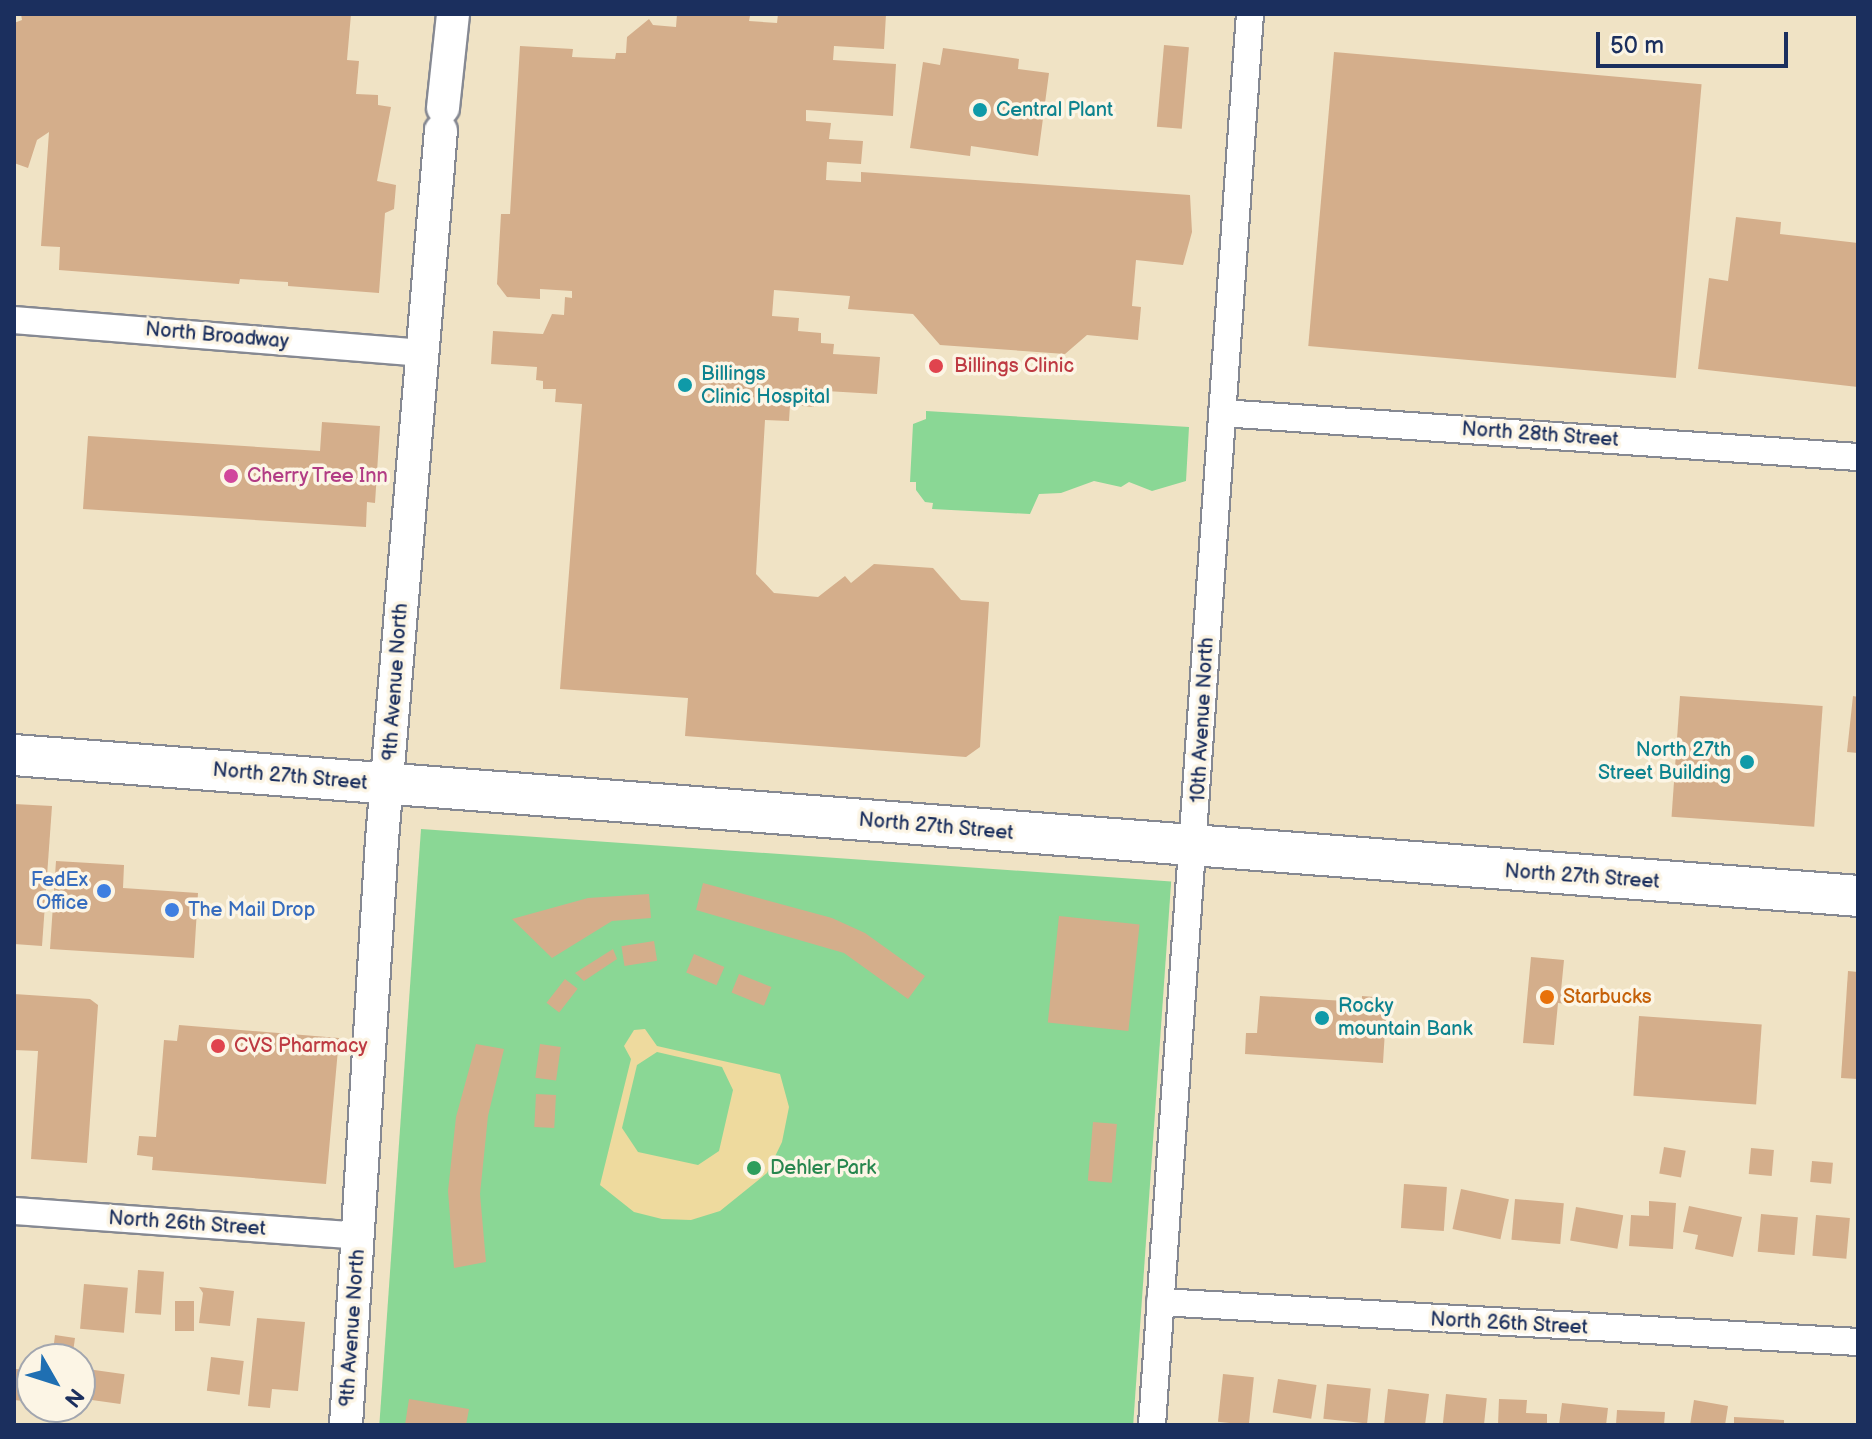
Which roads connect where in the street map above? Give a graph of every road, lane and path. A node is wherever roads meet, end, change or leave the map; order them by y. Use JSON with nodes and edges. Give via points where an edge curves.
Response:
{"nodes":[{"id":1,"x":453,"y":14,"type":"edge"},
{"id":2,"x":1250,"y":14,"type":"edge"},
{"id":3,"x":14,"y":320,"type":"edge"},
{"id":4,"x":420,"y":353,"type":"junction"},
{"id":5,"x":1222,"y":413,"type":"junction"},
{"id":6,"x":1858,"y":457,"type":"edge"},
{"id":7,"x":14,"y":755,"type":"edge"},
{"id":8,"x":389,"y":784,"type":"junction"},
{"id":9,"x":1195,"y":849,"type":"junction"},
{"id":10,"x":1858,"y":896,"type":"edge"},
{"id":11,"x":14,"y":1211,"type":"edge"},
{"id":12,"x":360,"y":1236,"type":"junction"},
{"id":13,"x":1160,"y":1302,"type":"junction"},
{"id":14,"x":1858,"y":1342,"type":"edge"},
{"id":15,"x":346,"y":1425,"type":"edge"},
{"id":16,"x":1152,"y":1425,"type":"edge"}],
"edges":[{"from":1,"to":4,"type":"street","name":"9th Avenue North"},
{"from":2,"to":5,"type":"street","name":"10th Avenue North"},
{"from":3,"to":4,"type":"street","name":"North Broadway"},
{"from":4,"to":8,"type":"street","name":"9th Avenue North"},
{"from":5,"to":6,"type":"street","name":"North 28th Street"},
{"from":5,"to":9,"type":"street","name":"10th Avenue North"},
{"from":7,"to":8,"type":"main road","name":"North 27th Street"},
{"from":8,"to":9,"type":"main road","name":"North 27th Street"},
{"from":8,"to":12,"type":"street","name":"9th Avenue North"},
{"from":9,"to":10,"type":"main road","name":"North 27th Street"},
{"from":9,"to":13,"type":"street","name":"10th Avenue North","via":[[1189,874]]},
{"from":11,"to":12,"type":"street","name":"North 26th Street"},
{"from":12,"to":15,"type":"street","name":"9th Avenue North"},
{"from":13,"to":14,"type":"street","name":"North 26th Street"},
{"from":13,"to":16,"type":"street","name":"10th Avenue North"}]}
